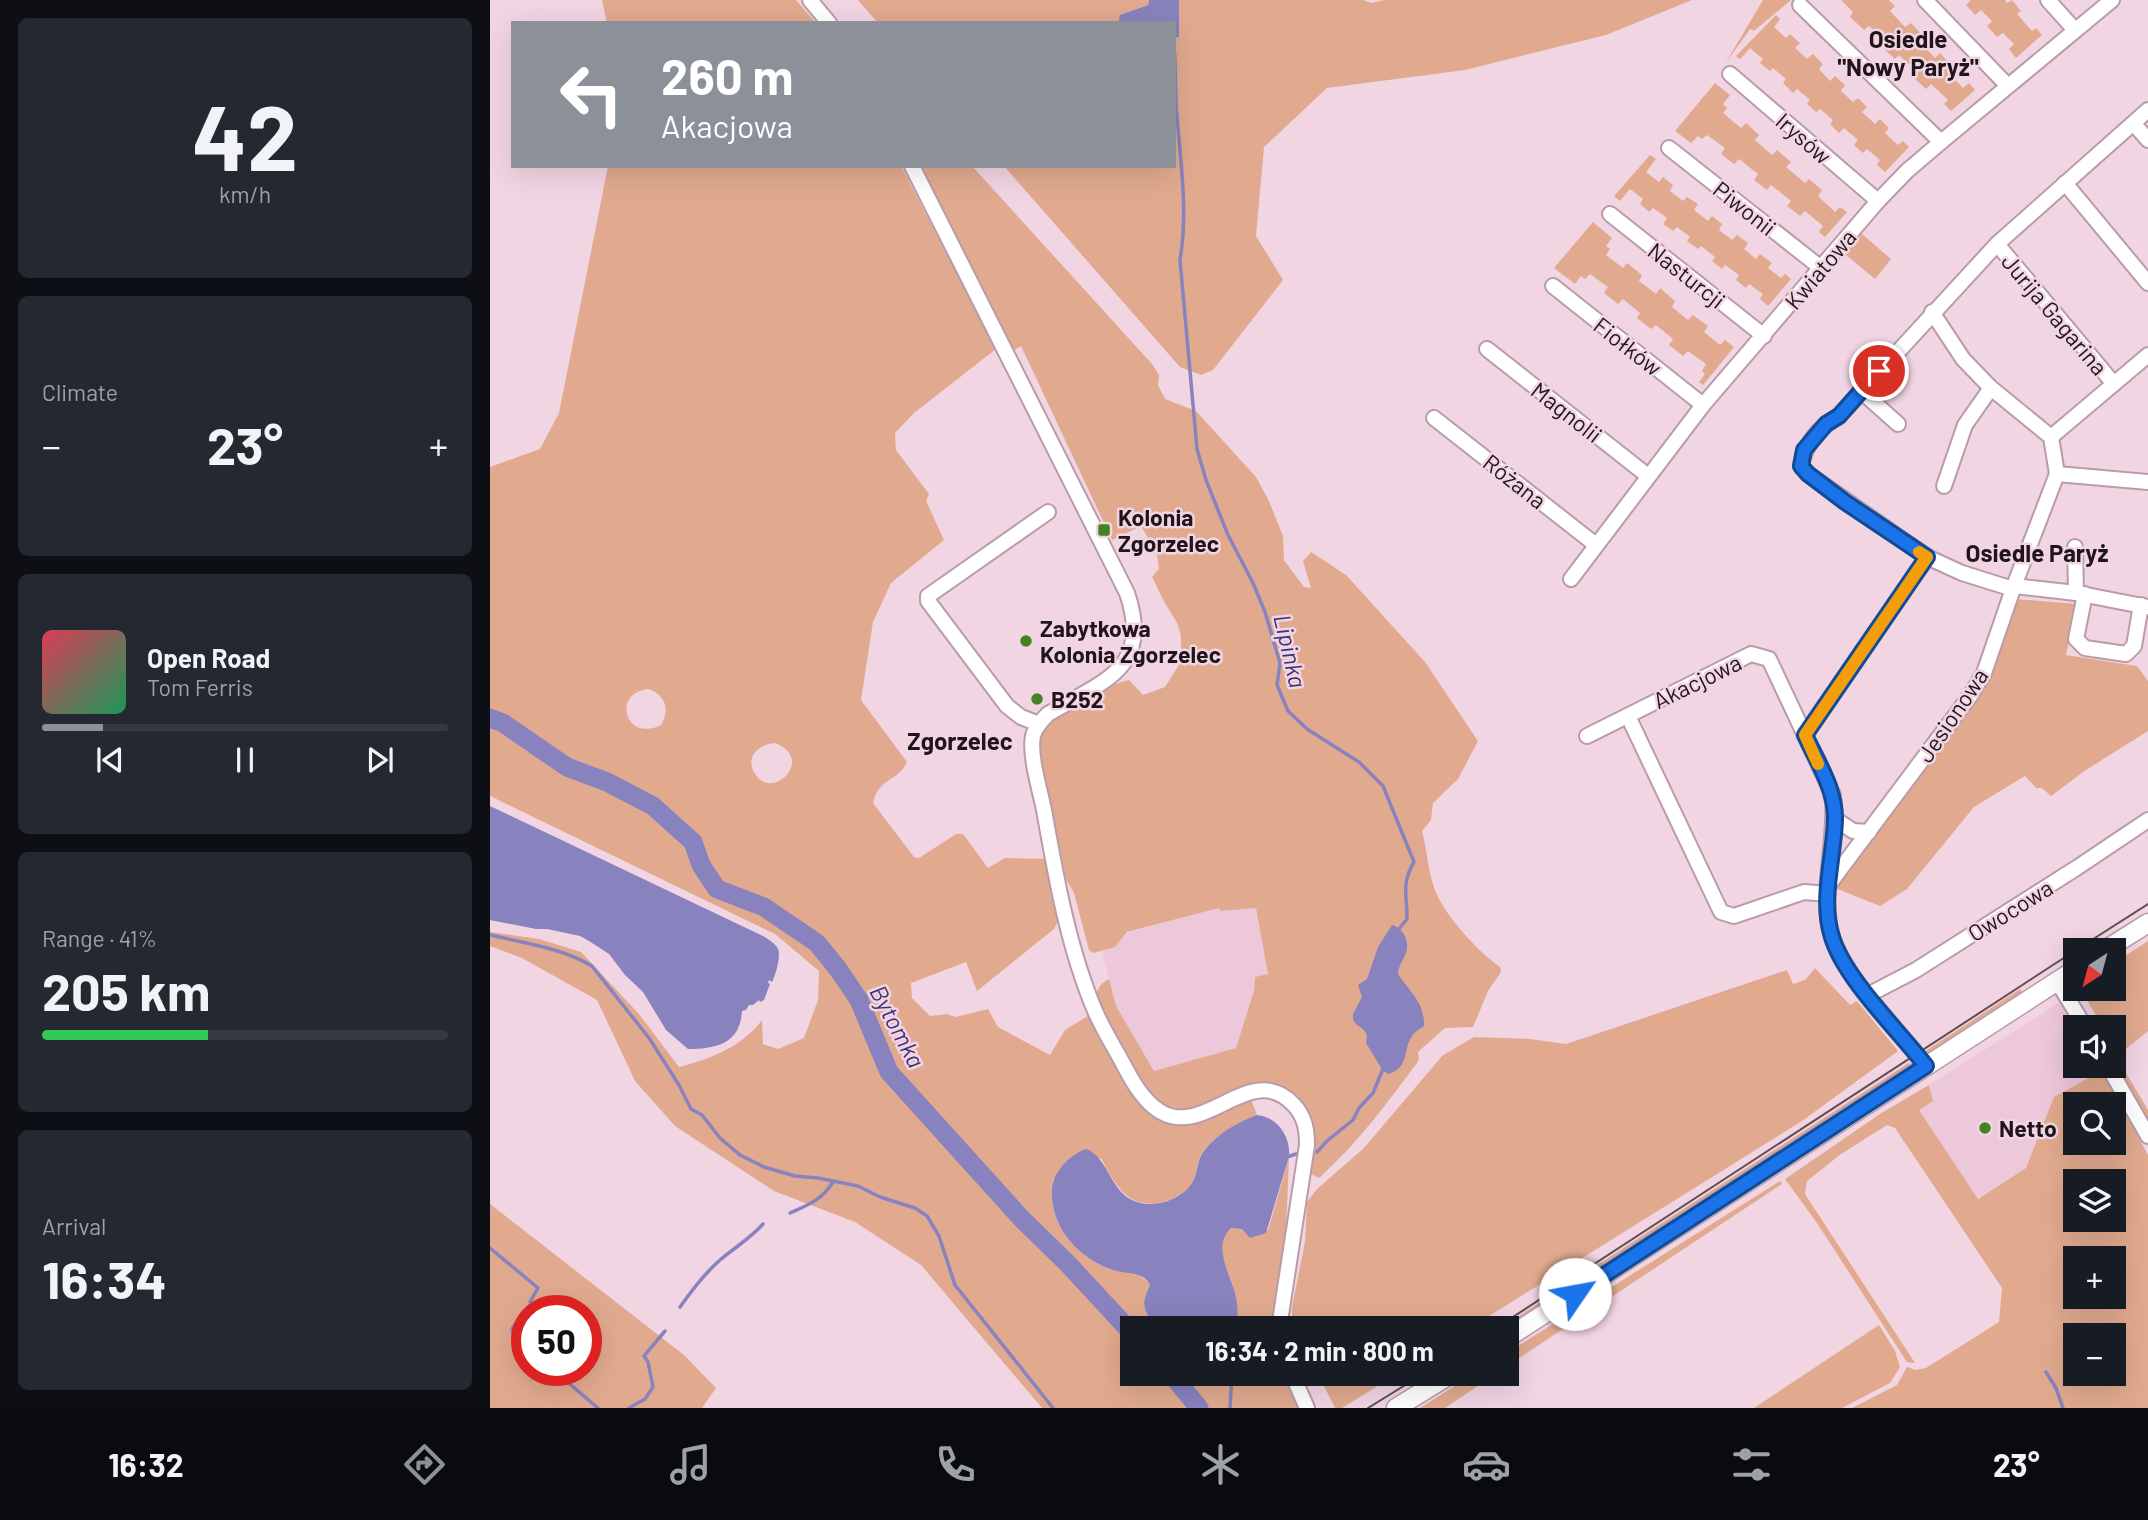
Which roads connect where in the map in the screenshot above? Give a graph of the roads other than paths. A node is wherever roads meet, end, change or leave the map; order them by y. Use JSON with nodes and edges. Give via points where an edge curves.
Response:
{"nodes":[{"id":1,"x":810,"y":0,"type":"edge"},
{"id":2,"x":1925,"y":0,"type":"edge"},
{"id":3,"x":2048,"y":0,"type":"edge"},
{"id":4,"x":2112,"y":0,"type":"edge"},
{"id":5,"x":1800,"y":5,"type":"dead end"},
{"id":6,"x":827,"y":21,"type":"edge"},
{"id":7,"x":2074,"y":29,"type":"junction"},
{"id":8,"x":1730,"y":74,"type":"dead end"},
{"id":9,"x":2007,"y":85,"type":"junction"},
{"id":10,"x":2148,"y":110,"type":"edge"},
{"id":11,"x":2134,"y":124,"type":"junction"},
{"id":12,"x":2148,"y":140,"type":"edge"},
{"id":13,"x":1941,"y":142,"type":"junction"},
{"id":14,"x":1669,"y":148,"type":"dead end"},
{"id":15,"x":913,"y":168,"type":"edge"},
{"id":16,"x":2065,"y":183,"type":"junction"},
{"id":17,"x":1878,"y":201,"type":"junction"},
{"id":18,"x":1610,"y":214,"type":"dead end"},
{"id":19,"x":1997,"y":244,"type":"junction"},
{"id":20,"x":1821,"y":268,"type":"junction"},
{"id":21,"x":2148,"y":283,"type":"edge"},
{"id":22,"x":1553,"y":286,"type":"dead end"},
{"id":23,"x":1932,"y":312,"type":"junction"},
{"id":24,"x":1764,"y":336,"type":"junction"},
{"id":25,"x":1487,"y":349,"type":"dead end"},
{"id":26,"x":2148,"y":355,"type":"edge"},
{"id":27,"x":2114,"y":384,"type":"junction"},
{"id":28,"x":1991,"y":388,"type":"junction"},
{"id":29,"x":1861,"y":391,"type":"junction"},
{"id":30,"x":1703,"y":405,"type":"junction"},
{"id":31,"x":1434,"y":418,"type":"dead end"},
{"id":32,"x":1898,"y":424,"type":"dead end"},
{"id":33,"x":2051,"y":437,"type":"junction"},
{"id":34,"x":2057,"y":474,"type":"junction"},
{"id":35,"x":1648,"y":476,"type":"junction"},
{"id":36,"x":2148,"y":482,"type":"edge"},
{"id":37,"x":1944,"y":486,"type":"dead end"},
{"id":38,"x":1048,"y":512,"type":"dead end"},
{"id":39,"x":1596,"y":545,"type":"junction"},
{"id":40,"x":2076,"y":547,"type":"dead end"},
{"id":41,"x":1927,"y":557,"type":"junction"},
{"id":42,"x":1571,"y":579,"type":"dead end"},
{"id":43,"x":2013,"y":588,"type":"junction"},
{"id":44,"x":2080,"y":594,"type":"junction"},
{"id":45,"x":2144,"y":606,"type":"edge"},
{"id":46,"x":1628,"y":716,"type":"junction"},
{"id":47,"x":1039,"y":724,"type":"junction"},
{"id":48,"x":1805,"y":735,"type":"junction"},
{"id":49,"x":1587,"y":736,"type":"dead end"},
{"id":50,"x":1835,"y":819,"type":"junction"},
{"id":51,"x":2148,"y":820,"type":"edge"},
{"id":52,"x":1869,"y":832,"type":"junction"},
{"id":53,"x":1827,"y":890,"type":"junction"},
{"id":54,"x":2148,"y":923,"type":"edge"},
{"id":55,"x":2124,"y":938,"type":"edge"},
{"id":56,"x":2063,"y":977,"type":"edge"},
{"id":57,"x":2057,"y":981,"type":"junction"},
{"id":58,"x":1868,"y":995,"type":"junction"},
{"id":59,"x":2078,"y":1015,"type":"edge"},
{"id":60,"x":1926,"y":1066,"type":"junction"},
{"id":61,"x":2115,"y":1078,"type":"edge"},
{"id":62,"x":2148,"y":1136,"type":"edge"},
{"id":63,"x":1281,"y":1316,"type":"edge"},
{"id":64,"x":1519,"y":1330,"type":"edge"},
{"id":65,"x":1297,"y":1386,"type":"edge"},
{"id":66,"x":1432,"y":1386,"type":"edge"},
{"id":67,"x":1307,"y":1408,"type":"edge"},
{"id":68,"x":1396,"y":1408,"type":"edge"}],
"edges":[{"from":1,"to":6,"type":"street"},
{"from":2,"to":9,"type":"street"},
{"from":3,"to":7,"type":"street"},
{"from":4,"to":7,"type":"street","name":"Kwiatowa"},
{"from":5,"to":13,"type":"street"},
{"from":7,"to":9,"type":"street","name":"Kwiatowa"},
{"from":8,"to":17,"type":"street","name":"Irysów"},
{"from":9,"to":13,"type":"street","name":"Kwiatowa"},
{"from":10,"to":11,"type":"street"},
{"from":11,"to":12,"type":"street"},
{"from":11,"to":16,"type":"street"},
{"from":13,"to":17,"type":"street","name":"Kwiatowa"},
{"from":14,"to":20,"type":"street","name":"Piwonii"},
{"from":15,"to":47,"type":"street","via":[[1133,612],[1135,640],[1120,670]]},
{"from":16,"to":19,"type":"street"},
{"from":16,"to":21,"type":"street"},
{"from":17,"to":20,"type":"street","name":"Kwiatowa"},
{"from":18,"to":24,"type":"street","name":"Nasturcji"},
{"from":19,"to":23,"type":"street"},
{"from":19,"to":27,"type":"street","name":"Jurija Gagarina"},
{"from":20,"to":24,"type":"street","name":"Kwiatowa"},
{"from":22,"to":30,"type":"street","name":"Fiołków"},
{"from":23,"to":28,"type":"street","via":[[1963,359]]},
{"from":23,"to":29,"type":"street"},
{"from":24,"to":30,"type":"street","name":"Kwiatowa"},
{"from":25,"to":35,"type":"street","name":"Magnolii"},
{"from":26,"to":27,"type":"street"},
{"from":27,"to":33,"type":"street"},
{"from":28,"to":33,"type":"street"},
{"from":28,"to":37,"type":"street","via":[[1965,425]]},
{"from":29,"to":32,"type":"street"},
{"from":29,"to":41,"type":"street","via":[[1804,450],[1801,466]]},
{"from":30,"to":35,"type":"street","name":"Kwiatowa"},
{"from":31,"to":39,"type":"street","name":"Różana"},
{"from":33,"to":34,"type":"street"},
{"from":34,"to":36,"type":"street"},
{"from":34,"to":43,"type":"street","name":"Jesionowa"},
{"from":35,"to":39,"type":"street","name":"Kwiatowa"},
{"from":38,"to":47,"type":"street","via":[[928,596],[1007,706]]},
{"from":39,"to":42,"type":"street","name":"Kwiatowa"},
{"from":40,"to":44,"type":"street"},
{"from":41,"to":43,"type":"street"},
{"from":41,"to":48,"type":"street"},
{"from":43,"to":44,"type":"street"},
{"from":43,"to":52,"type":"street","name":"Jesionowa","via":[[1984,673]]},
{"from":44,"to":45,"type":"street"},
{"from":44,"to":45,"type":"street","via":[[2076,639],[2085,648],[2126,654],[2134,646]]},
{"from":46,"to":48,"type":"street","name":"Akacjowa","via":[[1759,654],[1769,659]]},
{"from":46,"to":49,"type":"street","name":"Akacjowa"},
{"from":46,"to":53,"type":"street","name":"Akacjowa","via":[[1721,912],[1734,916],[1804,892]]},
{"from":47,"to":63,"type":"street","via":[[1033,737],[1034,751],[1061,897],[1082,979],[1130,1077],[1151,1104],[1184,1118],[1254,1091],[1278,1093],[1303,1118],[1307,1134]]},
{"from":48,"to":50,"type":"street","name":"Akacjowa","via":[[1833,795]]},
{"from":50,"to":52,"type":"street","via":[[1853,831]]},
{"from":50,"to":53,"type":"street","name":"Akacjowa"},
{"from":51,"to":58,"type":"street","name":"Owocowa","via":[[1916,970]]},
{"from":52,"to":53,"type":"street","name":"Jesionowa"},
{"from":53,"to":58,"type":"street","name":"Akacjowa","via":[[1828,919],[1839,955]]},
{"from":54,"to":55,"type":"main road"},
{"from":56,"to":57,"type":"main road"},
{"from":57,"to":59,"type":"street"},
{"from":57,"to":60,"type":"main road"},
{"from":58,"to":60,"type":"street","name":"Akacjowa"},
{"from":60,"to":64,"type":"main road"},
{"from":61,"to":62,"type":"street"},
{"from":65,"to":67,"type":"street"},
{"from":66,"to":68,"type":"main road"}]}
